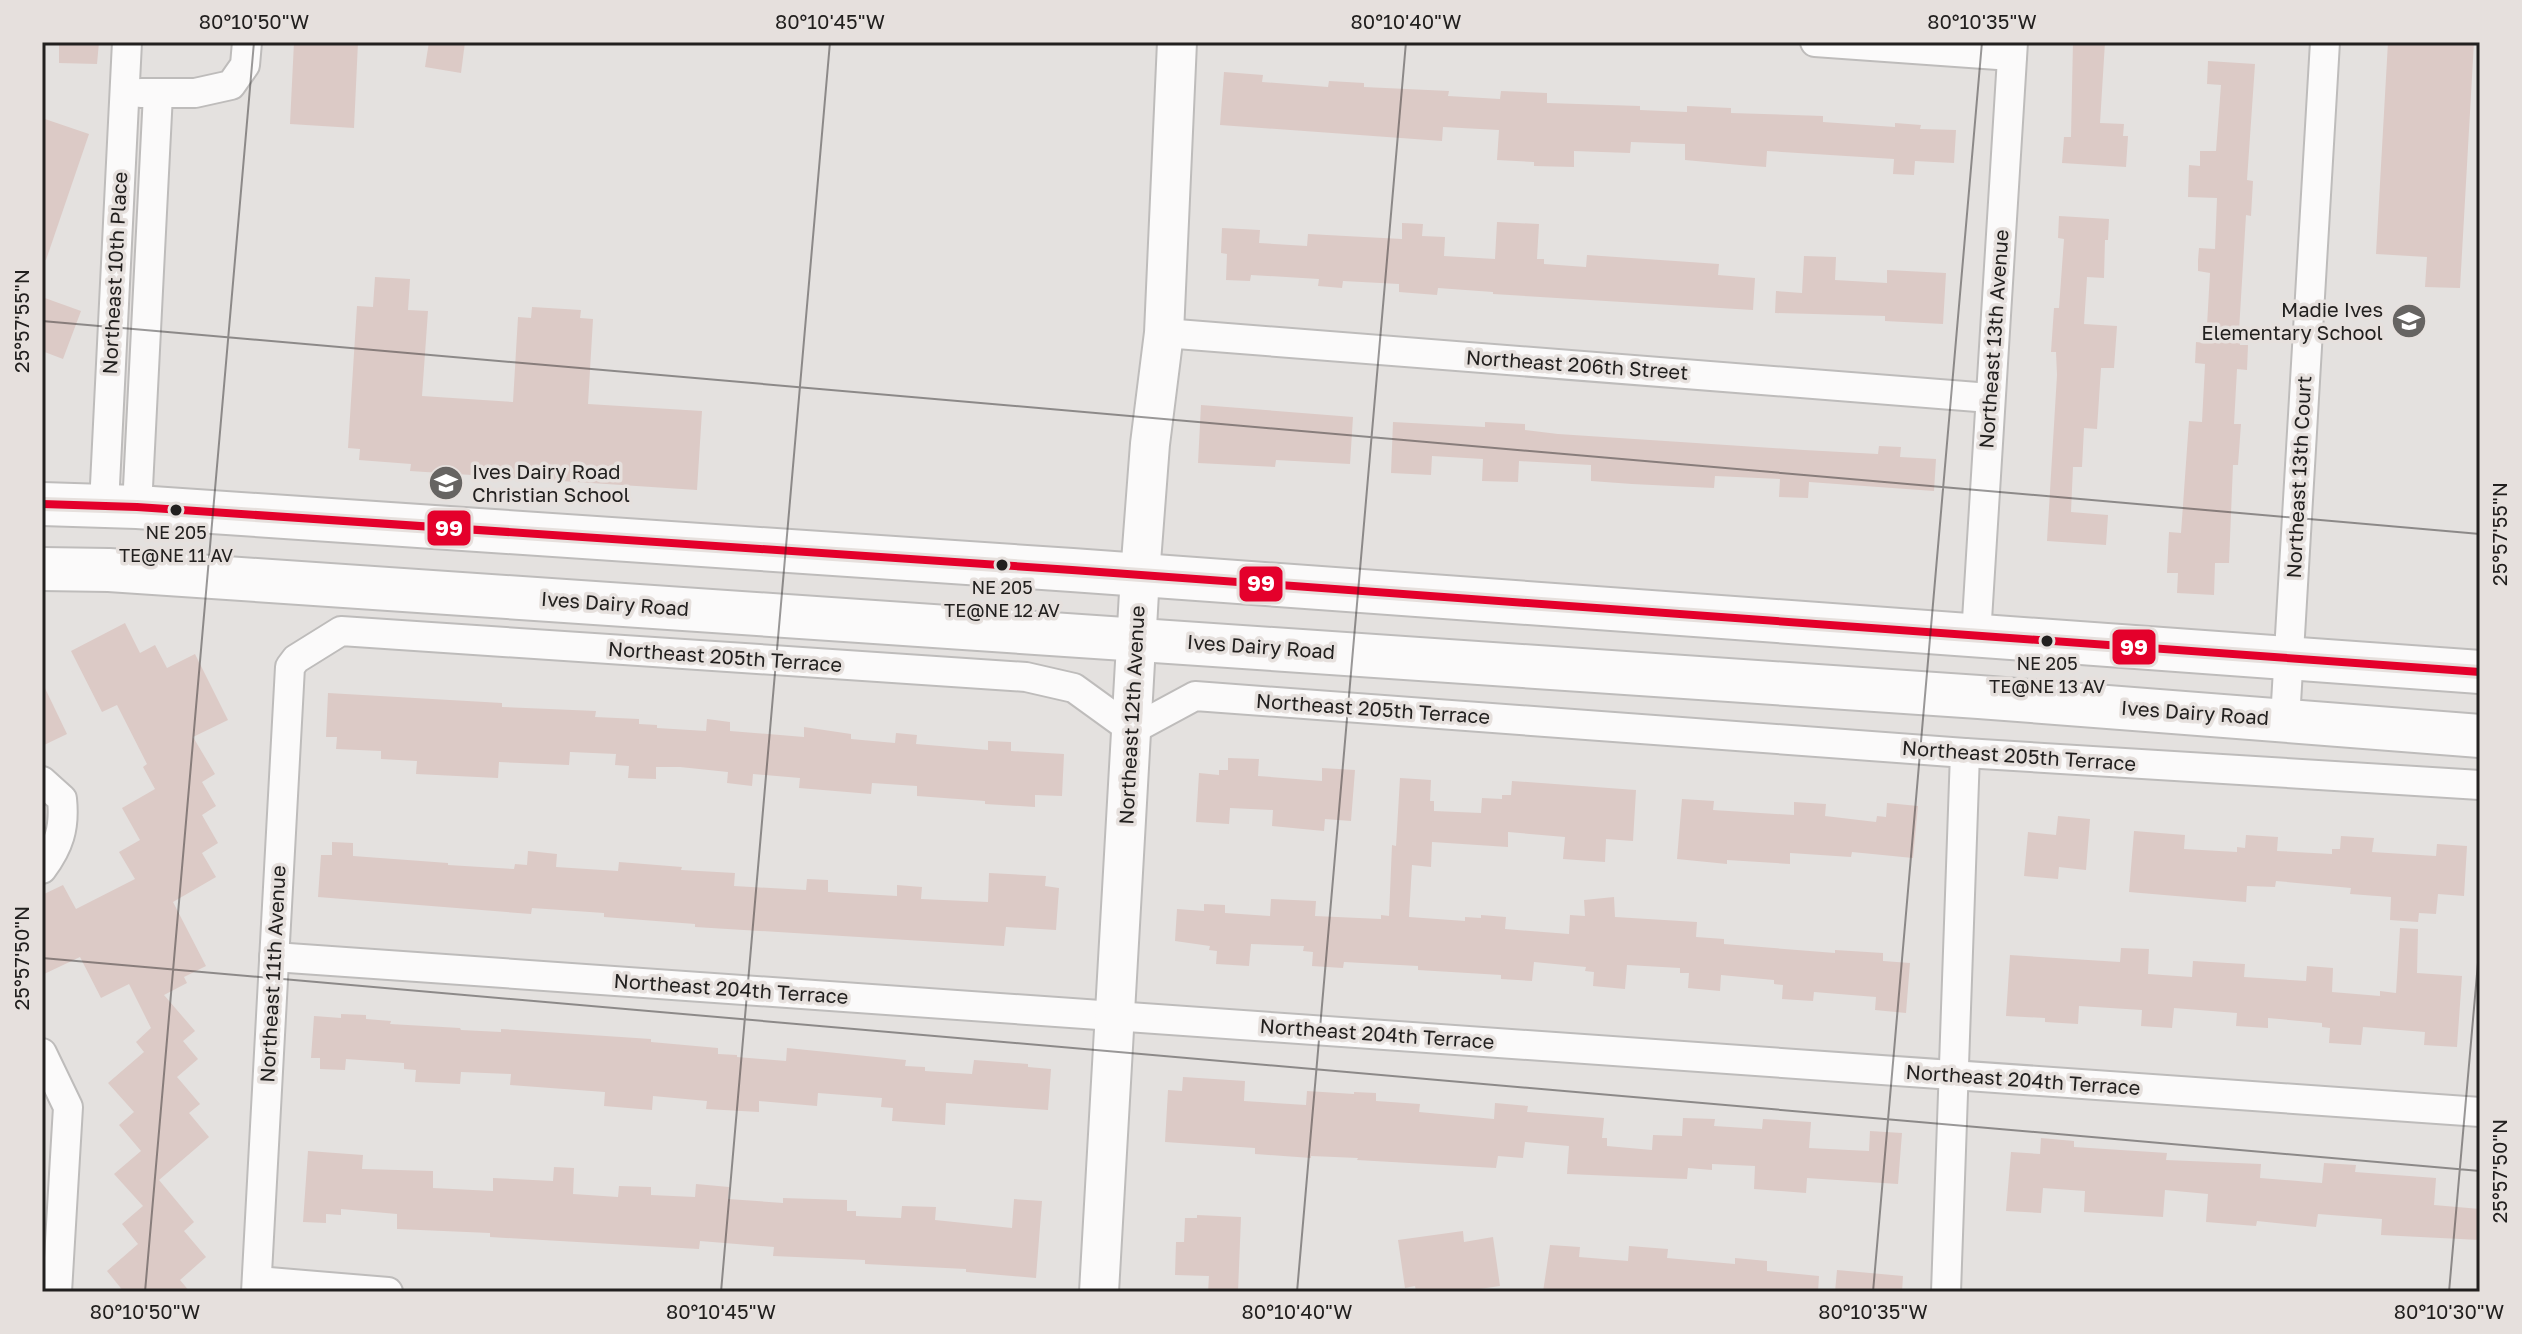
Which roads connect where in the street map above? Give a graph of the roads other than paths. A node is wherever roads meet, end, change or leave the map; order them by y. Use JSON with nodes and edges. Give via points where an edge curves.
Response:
{"nodes":[{"id":1,"x":127,"y":42,"type":"edge"},
{"id":2,"x":247,"y":42,"type":"edge"},
{"id":3,"x":1177,"y":42,"type":"edge"},
{"id":4,"x":1815,"y":42,"type":"edge"},
{"id":5,"x":2325,"y":42,"type":"edge"},
{"id":6,"x":2013,"y":49,"type":"edge"},
{"id":7,"x":124,"y":92,"type":"junction"},
{"id":8,"x":158,"y":94,"type":"junction"},
{"id":9,"x":118,"y":222,"type":"junction"},
{"id":10,"x":152,"y":223,"type":"junction"},
{"id":11,"x":1164,"y":333,"type":"junction"},
{"id":12,"x":1990,"y":398,"type":"junction"},
{"id":13,"x":42,"y":504,"type":"edge"},
{"id":14,"x":120,"y":506,"type":"junction"},
{"id":15,"x":42,"y":569,"type":"edge"},
{"id":16,"x":1140,"y":575,"type":"junction"},
{"id":17,"x":1976,"y":636,"type":"junction"},
{"id":18,"x":1136,"y":639,"type":"junction"},
{"id":19,"x":2288,"y":657,"type":"junction"},
{"id":20,"x":296,"y":659,"type":"joint"},
{"id":21,"x":2480,"y":672,"type":"edge"},
{"id":22,"x":2285,"y":720,"type":"junction"},
{"id":23,"x":1132,"y":730,"type":"junction"},
{"id":24,"x":2480,"y":736,"type":"edge"},
{"id":25,"x":1965,"y":753,"type":"junction"},
{"id":26,"x":42,"y":781,"type":"edge"},
{"id":27,"x":2480,"y":785,"type":"edge"},
{"id":28,"x":42,"y":869,"type":"edge"},
{"id":29,"x":274,"y":957,"type":"junction"},
{"id":30,"x":1114,"y":1016,"type":"junction"},
{"id":31,"x":42,"y":1053,"type":"edge"},
{"id":32,"x":1953,"y":1075,"type":"junction"},
{"id":33,"x":2480,"y":1112,"type":"edge"},
{"id":34,"x":52,"y":1221,"type":"edge"},
{"id":35,"x":50,"y":1258,"type":"edge"},
{"id":36,"x":257,"y":1287,"type":"edge"},
{"id":37,"x":57,"y":1292,"type":"edge"},
{"id":38,"x":388,"y":1292,"type":"edge"},
{"id":39,"x":1099,"y":1292,"type":"edge"},
{"id":40,"x":1946,"y":1292,"type":"edge"}],
"edges":[{"from":1,"to":7,"type":"street","name":"Northeast 10th Place"},
{"from":2,"to":8,"type":"street","via":[[245,65],[231,85]]},
{"from":3,"to":11,"type":"street","name":"Northeast 12th Avenue"},
{"from":4,"to":6,"type":"street"},
{"from":5,"to":19,"type":"street","name":"Northeast 13th Court"},
{"from":6,"to":12,"type":"street","name":"Northeast 13th Avenue"},
{"from":7,"to":8,"type":"street"},
{"from":7,"to":9,"type":"street","name":"Northeast 10th Place"},
{"from":8,"to":10,"type":"street","name":"Northeast 10th Place"},
{"from":9,"to":10,"type":"street"},
{"from":9,"to":14,"type":"street","name":"Northeast 10th Place"},
{"from":10,"to":14,"type":"street","name":"Northeast 10th Place"},
{"from":11,"to":12,"type":"street","name":"Northeast 206th Street"},
{"from":11,"to":16,"type":"street","name":"Northeast 12th Avenue"},
{"from":12,"to":17,"type":"street","name":"Northeast 13th Avenue"},
{"from":13,"to":14,"type":"main road"},
{"from":14,"to":16,"type":"main road"},
{"from":15,"to":18,"type":"main road","name":"Ives Dairy Road"},
{"from":16,"to":17,"type":"main road"},
{"from":16,"to":18,"type":"street","name":"Northeast 12th Avenue"},
{"from":17,"to":19,"type":"main road"},
{"from":18,"to":22,"type":"main road","name":"Ives Dairy Road"},
{"from":18,"to":23,"type":"street","name":"Northeast 12th Avenue"},
{"from":19,"to":21,"type":"main road"},
{"from":19,"to":22,"type":"street","name":"Northeast 13th Court"},
{"from":20,"to":23,"type":"street","name":"Northeast 205th Terrace","via":[[341,631],[1026,677],[1074,688]]},
{"from":20,"to":29,"type":"street","name":"Northeast 11th Avenue","via":[[290,667]]},
{"from":22,"to":24,"type":"main road","name":"Ives Dairy Road"},
{"from":23,"to":25,"type":"street","name":"Northeast 205th Terrace","via":[[1195,696]]},
{"from":23,"to":30,"type":"street","name":"Northeast 12th Avenue"},
{"from":25,"to":27,"type":"street","name":"Northeast 205th Terrace"},
{"from":25,"to":32,"type":"street"},
{"from":26,"to":28,"type":"street","via":[[62,799],[64,814],[62,838]]},
{"from":29,"to":30,"type":"street","name":"Northeast 204th Terrace"},
{"from":29,"to":36,"type":"street","name":"Northeast 11th Avenue"},
{"from":30,"to":32,"type":"street","name":"Northeast 204th Terrace"},
{"from":30,"to":39,"type":"street","name":"Northeast 12th Avenue"},
{"from":31,"to":34,"type":"street","via":[[68,1107]]},
{"from":32,"to":33,"type":"street","name":"Northeast 204th Terrace"},
{"from":32,"to":40,"type":"street"},
{"from":34,"to":35,"type":"street"},
{"from":35,"to":37,"type":"street"},
{"from":36,"to":38,"type":"street"}]}
